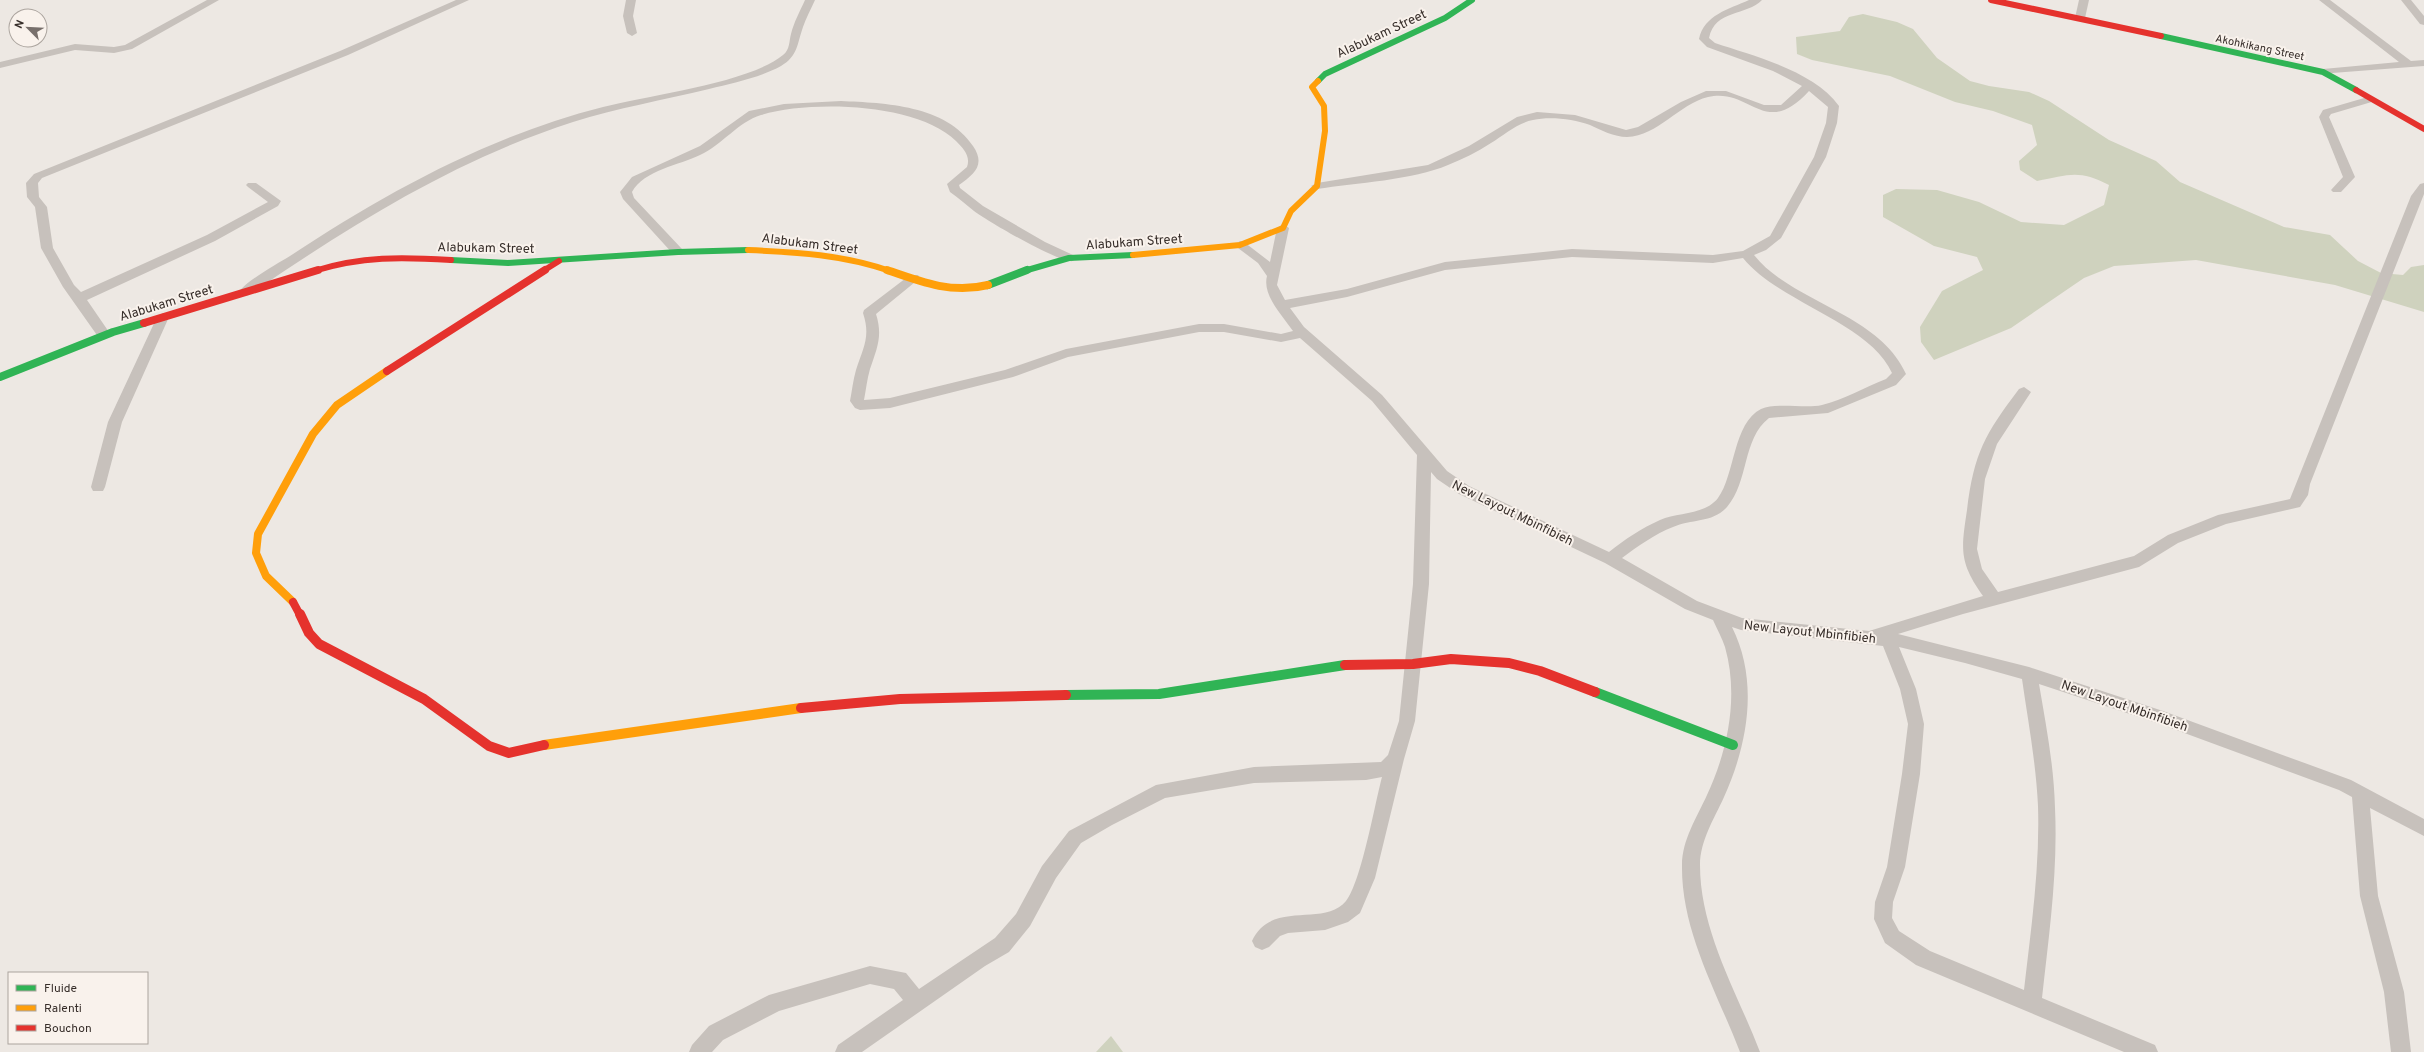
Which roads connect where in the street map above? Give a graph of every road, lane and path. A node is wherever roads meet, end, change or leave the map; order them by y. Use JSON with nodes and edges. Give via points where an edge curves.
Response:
{"nodes":[{"id":1,"x":214,"y":0,"type":"edge"},
{"id":2,"x":464,"y":0,"type":"edge"},
{"id":3,"x":631,"y":0,"type":"edge"},
{"id":4,"x":810,"y":0,"type":"edge"},
{"id":5,"x":1472,"y":0,"type":"edge"},
{"id":6,"x":1757,"y":0,"type":"edge"},
{"id":7,"x":1991,"y":0,"type":"edge"},
{"id":8,"x":2084,"y":0,"type":"edge"},
{"id":9,"x":2324,"y":0,"type":"edge"},
{"id":10,"x":2406,"y":0,"type":"edge"},
{"id":11,"x":2080,"y":18,"type":"junction"},
{"id":12,"x":2424,"y":22,"type":"edge"},
{"id":13,"x":632,"y":33,"type":"dead end"},
{"id":14,"x":2424,"y":63,"type":"edge"},
{"id":15,"x":2408,"y":64,"type":"junction"},
{"id":16,"x":0,"y":65,"type":"edge"},
{"id":17,"x":2323,"y":72,"type":"junction"},
{"id":18,"x":1809,"y":85,"type":"junction"},
{"id":19,"x":2371,"y":99,"type":"junction"},
{"id":20,"x":2424,"y":129,"type":"edge"},
{"id":21,"x":252,"y":185,"type":"dead end"},
{"id":22,"x":1317,"y":186,"type":"junction"},
{"id":23,"x":2424,"y":186,"type":"edge"},
{"id":24,"x":2337,"y":190,"type":"dead end"},
{"id":25,"x":1284,"y":228,"type":"junction"},
{"id":26,"x":1240,"y":245,"type":"junction"},
{"id":27,"x":678,"y":252,"type":"junction"},
{"id":28,"x":1746,"y":254,"type":"junction"},
{"id":29,"x":1069,"y":258,"type":"junction"},
{"id":30,"x":559,"y":261,"type":"junction"},
{"id":31,"x":1272,"y":274,"type":"junction"},
{"id":32,"x":914,"y":278,"type":"junction"},
{"id":33,"x":245,"y":292,"type":"junction"},
{"id":34,"x":79,"y":298,"type":"junction"},
{"id":35,"x":1281,"y":305,"type":"junction"},
{"id":36,"x":162,"y":317,"type":"junction"},
{"id":37,"x":1303,"y":333,"type":"junction"},
{"id":38,"x":104,"y":335,"type":"junction"},
{"id":39,"x":0,"y":377,"type":"edge"},
{"id":40,"x":2024,"y":392,"type":"dead end"},
{"id":41,"x":1424,"y":454,"type":"junction"},
{"id":42,"x":98,"y":487,"type":"dead end"},
{"id":43,"x":1610,"y":559,"type":"junction"},
{"id":44,"x":1994,"y":599,"type":"junction"},
{"id":45,"x":1719,"y":616,"type":"junction"},
{"id":46,"x":1870,"y":637,"type":"junction"},
{"id":47,"x":1888,"y":639,"type":"junction"},
{"id":48,"x":1413,"y":664,"type":"junction"},
{"id":49,"x":2029,"y":674,"type":"junction"},
{"id":50,"x":1733,"y":745,"type":"junction"},
{"id":51,"x":1395,"y":759,"type":"junction"},
{"id":52,"x":2360,"y":793,"type":"junction"},
{"id":53,"x":2424,"y":828,"type":"edge"},
{"id":54,"x":1262,"y":941,"type":"dead end"},
{"id":55,"x":914,"y":1004,"type":"junction"},
{"id":56,"x":2032,"y":1004,"type":"junction"},
{"id":57,"x":699,"y":1052,"type":"edge"},
{"id":58,"x":845,"y":1052,"type":"edge"},
{"id":59,"x":1750,"y":1052,"type":"edge"},
{"id":60,"x":2148,"y":1052,"type":"edge"},
{"id":61,"x":2402,"y":1052,"type":"edge"}],
"edges":[{"from":1,"to":16,"type":"street","via":[[128,47],[114,50],[75,47]]},
{"from":2,"to":34,"type":"street","via":[[344,53],[56,167],[35,178],[32,183],[33,197],[41,208],[47,248],[69,287]]},
{"from":3,"to":13,"type":"street","via":[[628,16]]},
{"from":4,"to":33,"type":"street","via":[[797,30],[792,51],[787,58],[728,81],[586,115],[485,150],[401,191],[319,241]]},
{"from":5,"to":22,"type":"street","name":"Alabukam Street","via":[[1445,18],[1325,74],[1312,87],[1324,106],[1325,131]]},
{"from":6,"to":18,"type":"street","via":[[1720,16],[1706,27],[1704,39],[1711,45],[1767,64]]},
{"from":7,"to":11,"type":"street","name":"Akohkikang Street"},
{"from":8,"to":11,"type":"street"},
{"from":9,"to":15,"type":"street"},
{"from":10,"to":12,"type":"street"},
{"from":11,"to":17,"type":"street","name":"Akohkikang Street","via":[[2232,54]]},
{"from":14,"to":15,"type":"street"},
{"from":15,"to":17,"type":"street"},
{"from":17,"to":19,"type":"street","name":"Akohkikang Street"},
{"from":18,"to":22,"type":"street","via":[[1781,109],[1767,108],[1727,94],[1702,96],[1630,134],[1590,121],[1547,115],[1532,116],[1519,119],[1488,141],[1430,168]]},
{"from":18,"to":28,"type":"street","via":[[1834,106],[1834,119],[1825,149],[1775,238]]},
{"from":19,"to":20,"type":"street","name":"Akohkikang Street"},
{"from":19,"to":24,"type":"street","via":[[2327,112],[2324,117],[2349,176]]},
{"from":21,"to":34,"type":"street","via":[[275,201],[274,203],[211,238]]},
{"from":22,"to":25,"type":"street","via":[[1291,211]]},
{"from":23,"to":44,"type":"street","via":[[2417,196],[2303,484],[2301,495],[2295,503],[2223,519],[2173,539],[2139,561]]},
{"from":25,"to":26,"type":"street","name":"Alabukam Street"},
{"from":25,"to":31,"type":"street","name":"New Layout Mbinfibieh"},
{"from":26,"to":29,"type":"street","name":"Alabukam Street","via":[[1142,255]]},
{"from":26,"to":31,"type":"street","via":[[1262,260]]},
{"from":27,"to":29,"type":"street","via":[[629,199],[626,192],[628,187],[654,170],[704,150],[753,113],[833,104],[900,108],[941,122],[961,136],[974,154],[973,168],[953,184],[954,190],[979,209]]},
{"from":27,"to":30,"type":"street","name":"Alabukam Street"},
{"from":27,"to":32,"type":"street","name":"Alabukam Street","via":[[741,250],[825,256],[857,261]]},
{"from":28,"to":35,"type":"street","via":[[1714,259],[1572,253],[1445,266],[1348,292]]},
{"from":28,"to":43,"type":"street","via":[[1761,271],[1864,335],[1894,361],[1899,374],[1891,382],[1823,410],[1761,415],[1750,432],[1725,501],[1714,512],[1669,522],[1641,536]]},
{"from":29,"to":32,"type":"street","name":"Alabukam Street","via":[[1040,265],[983,287],[952,289]]},
{"from":30,"to":33,"type":"street","name":"Alabukam Street","via":[[508,263],[394,257],[365,259],[331,266]]},
{"from":30,"to":48,"type":"street","via":[[337,405],[313,434],[258,534],[256,553],[266,576],[288,595],[296,606],[308,635],[319,644],[439,708],[461,728],[492,747],[509,753],[560,741],[833,704],[970,696],[1159,694],[1332,666]]},
{"from":31,"to":35,"type":"street","name":"New Layout Mbinfibieh","via":[[1271,285]]},
{"from":32,"to":37,"type":"street","via":[[869,313],[873,326],[872,348],[863,370],[857,401],[860,405],[919,396],[1008,374],[1066,353],[1199,328],[1224,328],[1281,338]]},
{"from":33,"to":36,"type":"street","name":"Alabukam Street"},
{"from":34,"to":38,"type":"street"},
{"from":35,"to":37,"type":"street","name":"New Layout Mbinfibieh"},
{"from":36,"to":38,"type":"street","name":"Alabukam Street"},
{"from":36,"to":42,"type":"street","via":[[115,422]]},
{"from":37,"to":41,"type":"street","name":"New Layout Mbinfibieh","via":[[1377,398]]},
{"from":38,"to":39,"type":"street","name":"Alabukam Street"},
{"from":40,"to":44,"type":"street","via":[[1996,428],[1980,468],[1978,480],[1969,549],[1970,559],[1975,574]]},
{"from":41,"to":43,"type":"street","name":"New Layout Mbinfibieh","via":[[1442,475],[1459,487]]},
{"from":41,"to":48,"type":"street","via":[[1420,584]]},
{"from":43,"to":45,"type":"street","name":"New Layout Mbinfibieh","via":[[1691,605]]},
{"from":44,"to":46,"type":"street"},
{"from":45,"to":46,"type":"street","name":"New Layout Mbinfibieh","via":[[1757,627]]},
{"from":45,"to":50,"type":"street","via":[[1733,646],[1738,674],[1740,697]]},
{"from":46,"to":47,"type":"street","name":"New Layout Mbinfibieh"},
{"from":47,"to":49,"type":"street","name":"New Layout Mbinfibieh","via":[[1965,656]]},
{"from":47,"to":56,"type":"street","via":[[1908,689],[1916,724],[1896,868],[1884,902],[1883,919],[1892,937],[1923,958]]},
{"from":48,"to":50,"type":"street","via":[[1451,659],[1509,663],[1540,671]]},
{"from":48,"to":51,"type":"street","via":[[1407,721]]},
{"from":49,"to":52,"type":"street","name":"New Layout Mbinfibieh","via":[[2163,718],[2324,777]]},
{"from":49,"to":56,"type":"street","via":[[2043,754],[2047,825]]},
{"from":50,"to":59,"type":"street","via":[[1719,789],[1698,831],[1691,864],[1694,900],[1704,937]]},
{"from":51,"to":54,"type":"street","via":[[1366,878],[1352,907],[1341,916],[1325,921],[1288,924],[1273,930]]},
{"from":51,"to":55,"type":"street","via":[[1386,769],[1366,772],[1254,775],[1162,791],[1106,819],[1075,837],[1049,872],[1023,920],[1002,945]]},
{"from":52,"to":53,"type":"street","name":"New Layout Mbinfibieh"},
{"from":52,"to":61,"type":"street","via":[[2370,896],[2394,992]]},
{"from":55,"to":57,"type":"street","via":[[910,992],[899,980],[870,975],[776,1002],[716,1033]]},
{"from":55,"to":58,"type":"street"},
{"from":56,"to":60,"type":"street"}]}
